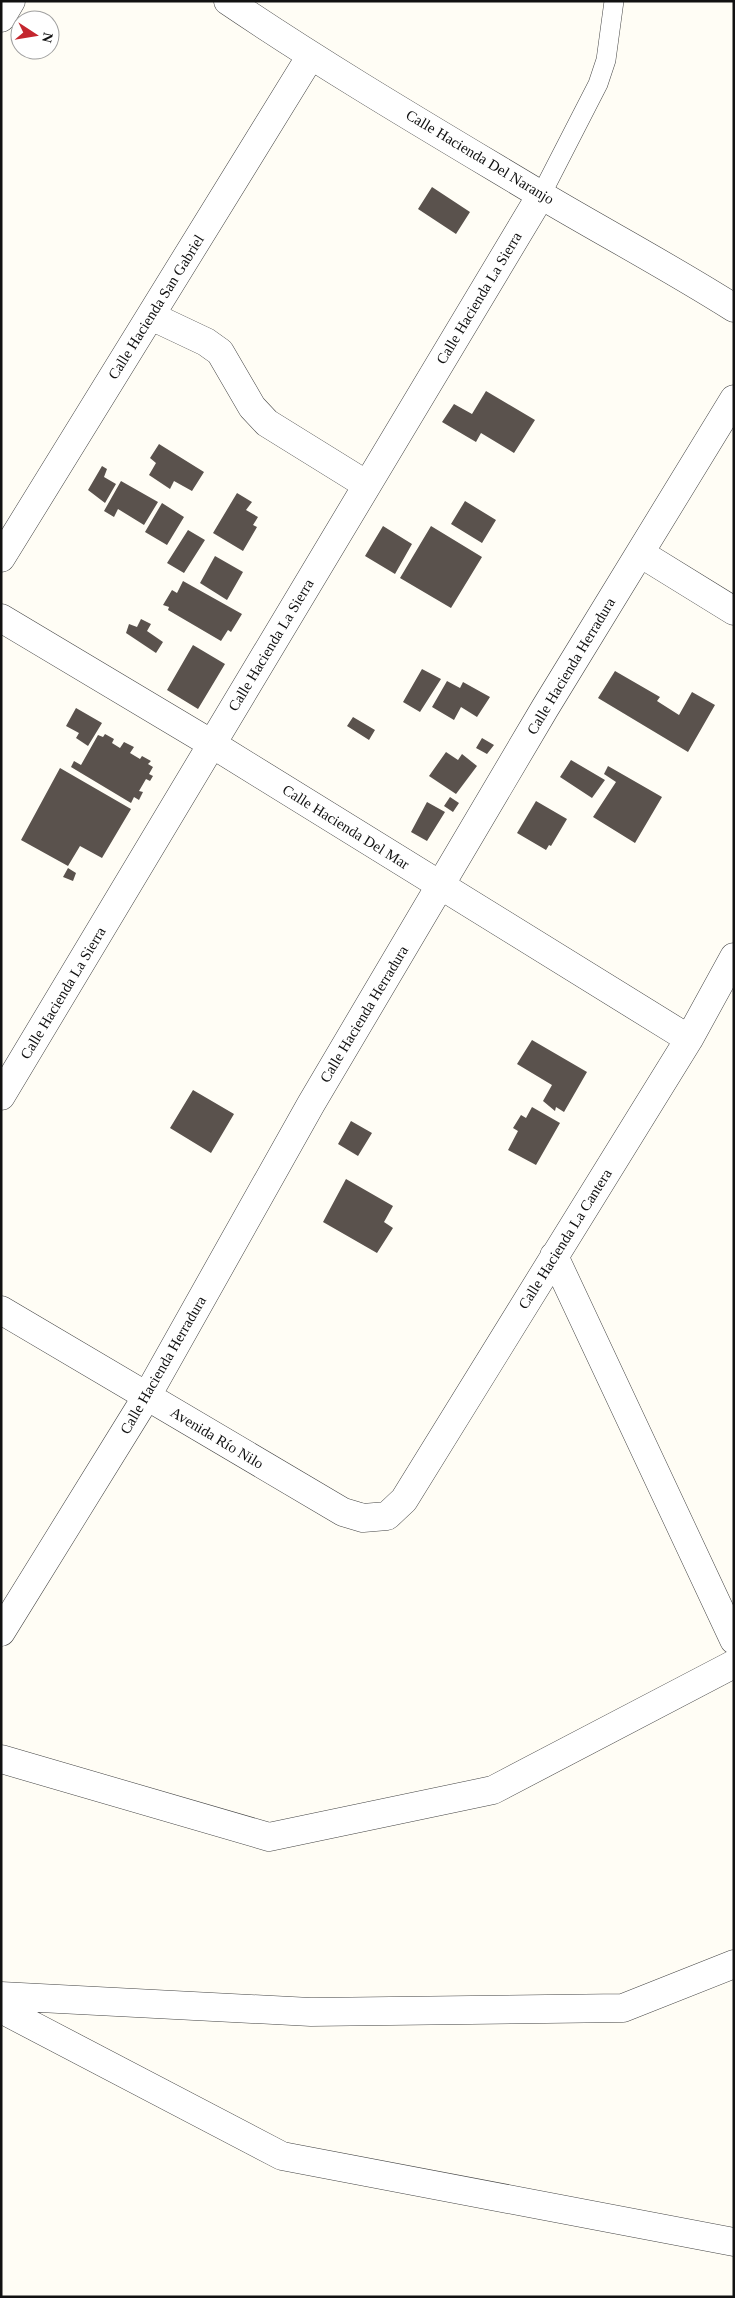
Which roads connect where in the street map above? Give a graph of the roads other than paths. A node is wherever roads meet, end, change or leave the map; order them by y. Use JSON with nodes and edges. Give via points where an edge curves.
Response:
{"nodes":[{"id":1,"x":11,"y":1,"type":"edge"},
{"id":2,"x":228,"y":1,"type":"edge"},
{"id":3,"x":614,"y":1,"type":"edge"},
{"id":4,"x":1,"y":18,"type":"edge"},
{"id":5,"x":310,"y":57,"type":"junction"},
{"id":6,"x":541,"y":194,"type":"junction"},
{"id":7,"x":734,"y":308,"type":"edge"},
{"id":8,"x":150,"y":316,"type":"junction"},
{"id":9,"x":734,"y":400,"type":"edge"},
{"id":10,"x":367,"y":485,"type":"junction"},
{"id":11,"x":640,"y":553,"type":"junction"},
{"id":12,"x":1,"y":558,"type":"edge"},
{"id":13,"x":734,"y":611,"type":"edge"},
{"id":14,"x":1,"y":618,"type":"edge"},
{"id":15,"x":212,"y":744,"type":"junction"},
{"id":16,"x":441,"y":885,"type":"junction"},
{"id":17,"x":734,"y":957,"type":"edge"},
{"id":18,"x":689,"y":1039,"type":"junction"},
{"id":19,"x":1,"y":1096,"type":"edge"},
{"id":20,"x":554,"y":1256,"type":"junction"},
{"id":21,"x":1,"y":1310,"type":"edge"},
{"id":22,"x":147,"y":1396,"type":"junction"},
{"id":23,"x":387,"y":1516,"type":"joint"},
{"id":24,"x":1,"y":1632,"type":"edge"},
{"id":25,"x":734,"y":1640,"type":"edge"},
{"id":26,"x":734,"y":1664,"type":"edge"},
{"id":27,"x":1,"y":1759,"type":"edge"},
{"id":28,"x":734,"y":1964,"type":"edge"},
{"id":29,"x":1,"y":1996,"type":"edge"},
{"id":30,"x":1,"y":2009,"type":"edge"},
{"id":31,"x":734,"y":2242,"type":"edge"}],
"edges":[{"from":1,"to":4,"type":"street"},
{"from":2,"to":5,"type":"street","name":"Calle Hacienda Del Naranjo"},
{"from":3,"to":6,"type":"lane","via":[[607,53],[598,84]]},
{"from":5,"to":6,"type":"street","name":"Calle Hacienda Del Naranjo"},
{"from":5,"to":8,"type":"street","name":"Calle Hacienda San Gabriel"},
{"from":6,"to":7,"type":"street","name":"Calle Hacienda Del Naranjo"},
{"from":6,"to":10,"type":"street","name":"Calle Hacienda La Sierra"},
{"from":8,"to":10,"type":"street","via":[[220,352],[252,407],[267,424]]},
{"from":8,"to":12,"type":"street","name":"Calle Hacienda San Gabriel"},
{"from":9,"to":11,"type":"street","name":"Calle Hacienda Herradura"},
{"from":10,"to":15,"type":"street","name":"Calle Hacienda La Sierra"},
{"from":11,"to":13,"type":"street"},
{"from":11,"to":16,"type":"street","name":"Calle Hacienda Herradura"},
{"from":14,"to":15,"type":"street","name":"Calle Hacienda Del Mar"},
{"from":15,"to":16,"type":"street","name":"Calle Hacienda Del Mar"},
{"from":15,"to":19,"type":"street","name":"Calle Hacienda La Sierra"},
{"from":16,"to":18,"type":"street","name":"Calle Hacienda Del Mar"},
{"from":16,"to":22,"type":"street","name":"Calle Hacienda Herradura","via":[[311,1104]]},
{"from":17,"to":18,"type":"street","name":"Calle Hacienda La Cantera"},
{"from":18,"to":20,"type":"street","name":"Calle Hacienda La Cantera"},
{"from":20,"to":23,"type":"street","name":"Calle Hacienda La Cantera","via":[[404,1500]]},
{"from":20,"to":25,"type":"street"},
{"from":21,"to":22,"type":"street","name":"Avenida Río Nilo"},
{"from":22,"to":23,"type":"street","name":"Avenida Río Nilo","via":[[342,1512],[363,1518]]},
{"from":22,"to":24,"type":"street","name":"Calle Hacienda Herradura"},
{"from":26,"to":27,"type":"street","via":[[493,1790],[269,1837]]},
{"from":28,"to":29,"type":"street","via":[[623,2008],[311,2012]]},
{"from":30,"to":31,"type":"street","via":[[282,2156]]}]}
